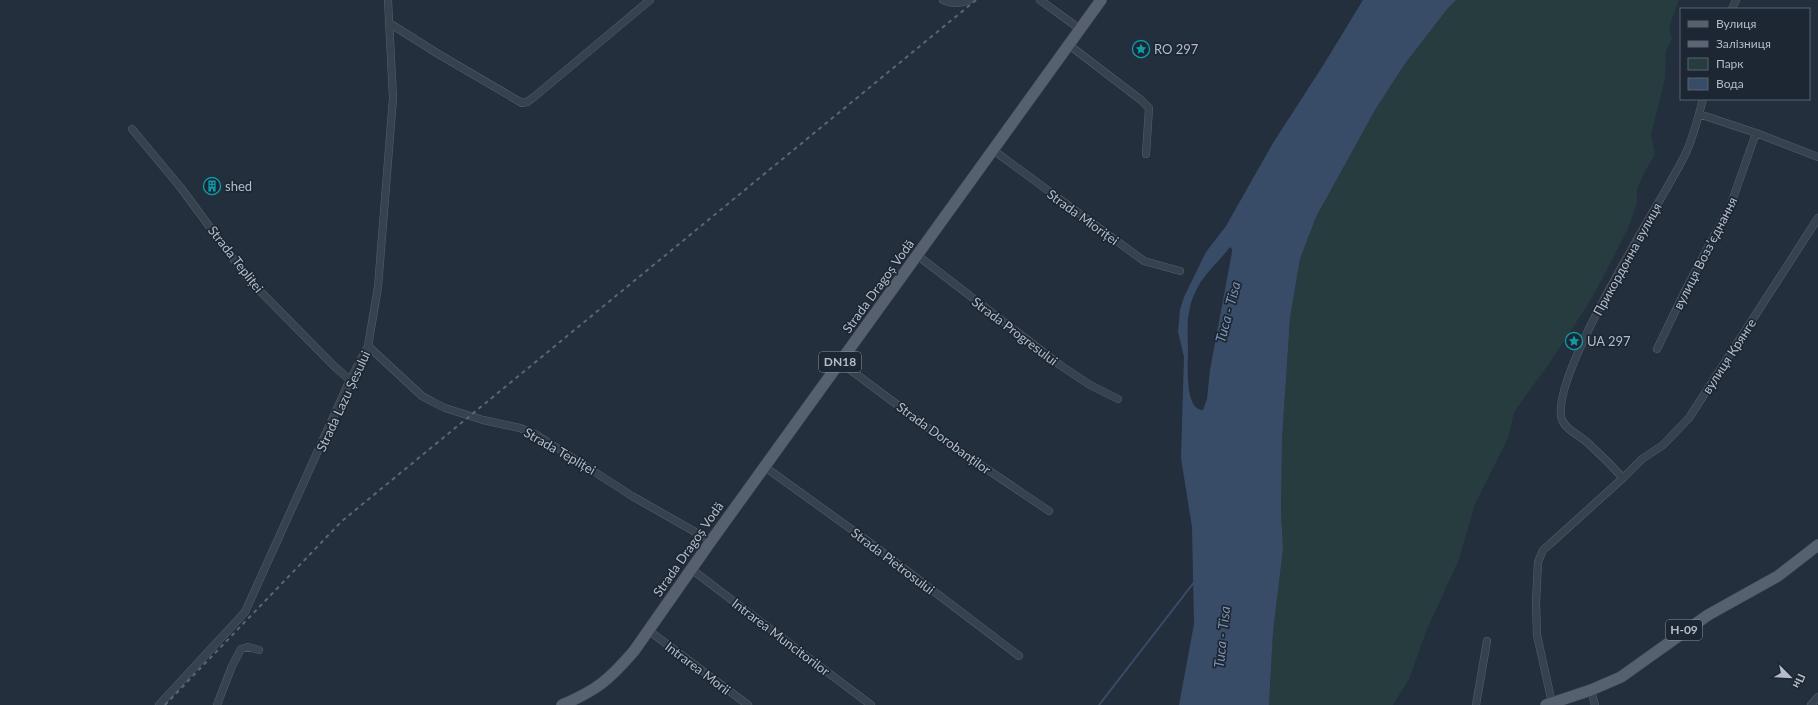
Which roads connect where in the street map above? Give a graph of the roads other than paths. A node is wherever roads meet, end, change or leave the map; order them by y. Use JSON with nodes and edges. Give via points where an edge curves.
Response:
{"nodes":[{"id":1,"x":388,"y":0,"type":"edge"},
{"id":2,"x":650,"y":0,"type":"edge"},
{"id":3,"x":943,"y":0,"type":"edge"},
{"id":4,"x":969,"y":0,"type":"edge"},
{"id":5,"x":1040,"y":0,"type":"edge"},
{"id":6,"x":1101,"y":0,"type":"edge"},
{"id":7,"x":389,"y":23,"type":"junction"},
{"id":8,"x":1080,"y":29,"type":"junction"},
{"id":9,"x":1069,"y":46,"type":"junction"},
{"id":10,"x":1703,"y":100,"type":"edge"},
{"id":11,"x":1699,"y":114,"type":"junction"},
{"id":12,"x":132,"y":129,"type":"dead end"},
{"id":13,"x":1756,"y":133,"type":"junction"},
{"id":14,"x":993,"y":150,"type":"junction"},
{"id":15,"x":1146,"y":154,"type":"dead end"},
{"id":16,"x":1818,"y":157,"type":"edge"},
{"id":17,"x":1818,"y":218,"type":"edge"},
{"id":18,"x":917,"y":255,"type":"junction"},
{"id":19,"x":1180,"y":271,"type":"dead end"},
{"id":20,"x":368,"y":346,"type":"junction"},
{"id":21,"x":1657,"y":349,"type":"dead end"},
{"id":22,"x":840,"y":362,"type":"junction"},
{"id":23,"x":350,"y":380,"type":"junction"},
{"id":24,"x":1118,"y":399,"type":"dead end"},
{"id":25,"x":765,"y":467,"type":"junction"},
{"id":26,"x":1623,"y":478,"type":"junction"},
{"id":27,"x":1049,"y":511,"type":"dead end"},
{"id":28,"x":711,"y":541,"type":"junction"},
{"id":29,"x":1818,"y":545,"type":"edge"},
{"id":30,"x":692,"y":569,"type":"junction"},
{"id":31,"x":648,"y":630,"type":"junction"},
{"id":32,"x":1487,"y":640,"type":"dead end"},
{"id":33,"x":259,"y":650,"type":"dead end"},
{"id":34,"x":1019,"y":656,"type":"dead end"},
{"id":35,"x":1591,"y":690,"type":"junction"},
{"id":36,"x":1818,"y":697,"type":"edge"},
{"id":37,"x":1549,"y":704,"type":"edge"},
{"id":38,"x":159,"y":705,"type":"edge"},
{"id":39,"x":218,"y":705,"type":"edge"},
{"id":40,"x":562,"y":705,"type":"edge"},
{"id":41,"x":748,"y":705,"type":"edge"},
{"id":42,"x":871,"y":705,"type":"edge"},
{"id":43,"x":1476,"y":705,"type":"edge"},
{"id":44,"x":1595,"y":705,"type":"edge"},
{"id":45,"x":1811,"y":705,"type":"edge"}],
"edges":[{"from":1,"to":7,"type":"street","name":"Strada Lazu Șesului"},
{"from":2,"to":7,"type":"street","via":[[528,102],[522,103]]},
{"from":3,"to":4,"type":"street","via":[[959,4]]},
{"from":5,"to":8,"type":"street"},
{"from":6,"to":8,"type":"main road","name":"Strada Dragoș Vodă","number":"DN18"},
{"from":7,"to":20,"type":"street","name":"Strada Lazu Șesului","via":[[393,98],[391,136],[378,287]]},
{"from":8,"to":9,"type":"main road","name":"Strada Dragoș Vodă","number":"DN18"},
{"from":9,"to":14,"type":"main road","name":"Strada Dragoș Vodă","number":"DN18"},
{"from":9,"to":15,"type":"street","via":[[1149,108]]},
{"from":10,"to":11,"type":"street","name":"Прикордонна вулиця"},
{"from":11,"to":13,"type":"street"},
{"from":11,"to":26,"type":"street","name":"Прикордонна вулиця","via":[[1685,155],[1582,341],[1562,400],[1561,415],[1566,426],[1587,442]]},
{"from":12,"to":23,"type":"street","name":"Strada Tepliței","via":[[181,188],[248,280]]},
{"from":13,"to":16,"type":"street"},
{"from":13,"to":21,"type":"street","name":"вулиця Воззʼєднання","via":[[1732,204]]},
{"from":14,"to":18,"type":"main road","name":"Strada Dragoș Vodă","number":"DN18"},
{"from":14,"to":19,"type":"street","name":"Strada Mioriței","via":[[1144,261]]},
{"from":17,"to":26,"type":"street","name":"вулиця Крянге","via":[[1689,418],[1663,445],[1642,459]]},
{"from":18,"to":22,"type":"main road","name":"Strada Dragoș Vodă","number":"DN18"},
{"from":18,"to":24,"type":"street","name":"Strada Progresului","via":[[1060,365],[1090,385]]},
{"from":20,"to":23,"type":"street","name":"Strada Lazu Șesului"},
{"from":20,"to":28,"type":"street","name":"Strada Tepliței","via":[[422,396],[446,408],[537,434],[632,496]]},
{"from":22,"to":25,"type":"main road","name":"Strada Dragoș Vodă","number":"DN18"},
{"from":22,"to":27,"type":"street","name":"Strada Dorobanților"},
{"from":23,"to":38,"type":"street","name":"Strada Lazu Șesului","via":[[245,612]]},
{"from":25,"to":28,"type":"main road","name":"Strada Dragoș Vodă","number":"DN18"},
{"from":25,"to":34,"type":"street","name":"Strada Pietrosului"},
{"from":26,"to":37,"type":"street","via":[[1546,547],[1538,562],[1537,635]]},
{"from":28,"to":30,"type":"main road","name":"Strada Dragoș Vodă","number":"DN18"},
{"from":29,"to":35,"type":"main road","number":"Н-09","via":[[1778,576],[1684,630],[1639,665]]},
{"from":30,"to":31,"type":"main road","name":"Strada Dragoș Vodă","number":"DN18"},
{"from":30,"to":42,"type":"street","name":"Intrarea Muncitorilor"},
{"from":31,"to":40,"type":"main road","name":"Strada Dragoș Vodă","number":"DN18","via":[[625,662],[600,687]]},
{"from":31,"to":41,"type":"street","name":"Intrarea Morii"},
{"from":32,"to":43,"type":"street"},
{"from":33,"to":39,"type":"street","via":[[248,647],[241,649]]},
{"from":35,"to":37,"type":"main road","number":"Н-09"},
{"from":35,"to":44,"type":"street"},
{"from":36,"to":45,"type":"street"}]}
